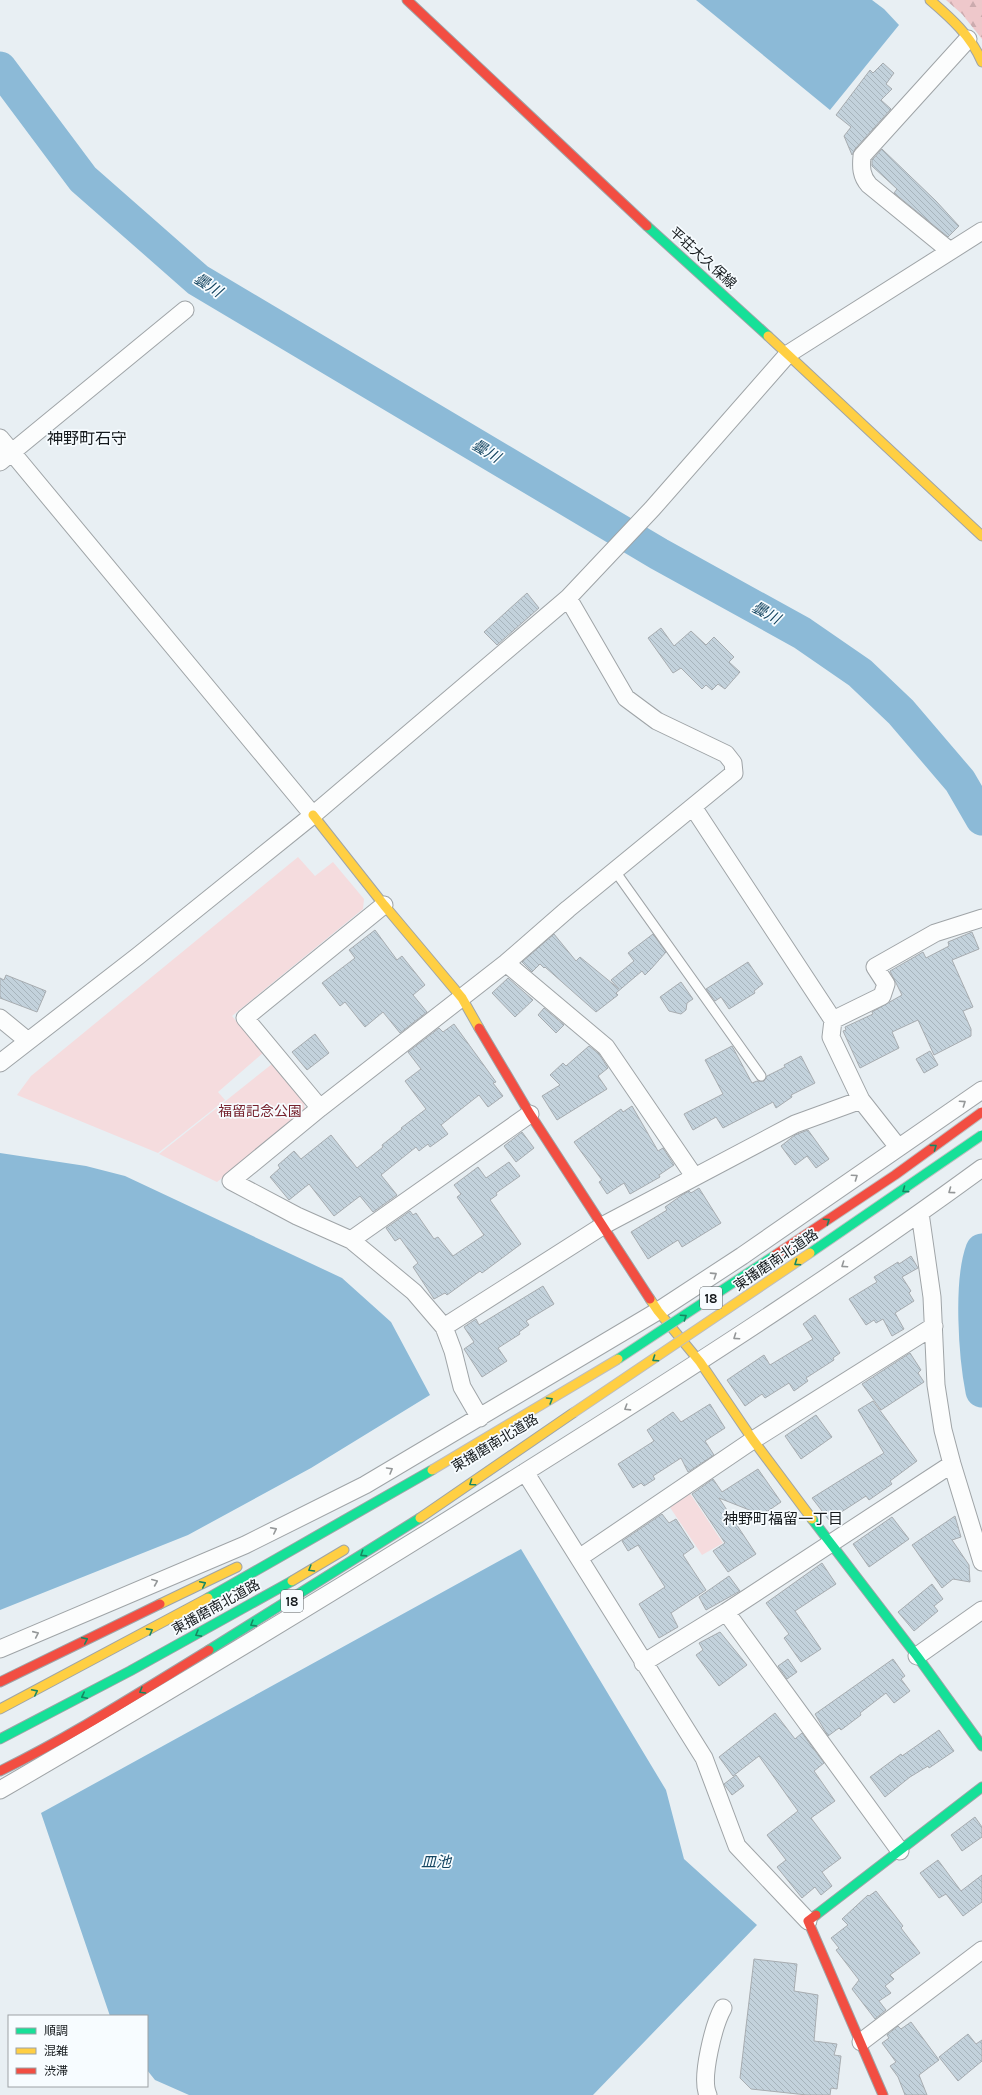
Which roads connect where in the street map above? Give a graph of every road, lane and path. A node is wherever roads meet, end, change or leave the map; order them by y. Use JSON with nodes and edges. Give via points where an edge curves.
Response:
{"nodes":[{"id":1,"x":407,"y":0,"type":"edge"},
{"id":2,"x":930,"y":0,"type":"edge"},
{"id":3,"x":968,"y":39,"type":"junction"},
{"id":4,"x":982,"y":62,"type":"edge"},
{"id":5,"x":982,"y":231,"type":"edge"},
{"id":6,"x":950,"y":251,"type":"junction"},
{"id":7,"x":185,"y":310,"type":"dead end"},
{"id":8,"x":788,"y":354,"type":"junction"},
{"id":9,"x":0,"y":438,"type":"edge"},
{"id":10,"x":6,"y":457,"type":"edge"},
{"id":11,"x":982,"y":536,"type":"edge"},
{"id":12,"x":568,"y":598,"type":"junction"},
{"id":13,"x":693,"y":807,"type":"junction"},
{"id":14,"x":312,"y":815,"type":"junction"},
{"id":15,"x":615,"y":870,"type":"junction"},
{"id":16,"x":384,"y":905,"type":"junction"},
{"id":17,"x":982,"y":918,"type":"edge"},
{"id":18,"x":506,"y":963,"type":"junction"},
{"id":19,"x":462,"y":998,"type":"junction"},
{"id":20,"x":0,"y":1018,"type":"edge"},
{"id":21,"x":833,"y":1020,"type":"junction"},
{"id":22,"x":28,"y":1041,"type":"junction"},
{"id":23,"x":0,"y":1063,"type":"edge"},
{"id":24,"x":761,"y":1076,"type":"dead end"},
{"id":25,"x":982,"y":1090,"type":"edge"},
{"id":26,"x":861,"y":1100,"type":"junction"},
{"id":27,"x":320,"y":1108,"type":"junction"},
{"id":28,"x":982,"y":1112,"type":"edge"},
{"id":29,"x":530,"y":1114,"type":"junction"},
{"id":30,"x":982,"y":1135,"type":"edge"},
{"id":31,"x":898,"y":1147,"type":"junction"},
{"id":32,"x":982,"y":1168,"type":"edge"},
{"id":33,"x":694,"y":1176,"type":"junction"},
{"id":34,"x":920,"y":1213,"type":"junction"},
{"id":35,"x":604,"y":1225,"type":"junction"},
{"id":36,"x":351,"y":1240,"type":"junction"},
{"id":37,"x":658,"y":1312,"type":"junction"},
{"id":38,"x":934,"y":1326,"type":"junction"},
{"id":39,"x":444,"y":1327,"type":"junction"},
{"id":40,"x":700,"y":1362,"type":"junction"},
{"id":41,"x":573,"y":1413,"type":"junction"},
{"id":42,"x":480,"y":1418,"type":"junction"},
{"id":43,"x":753,"y":1440,"type":"junction"},
{"id":44,"x":952,"y":1464,"type":"junction"},
{"id":45,"x":432,"y":1470,"type":"junction"},
{"id":46,"x":525,"y":1472,"type":"junction"},
{"id":47,"x":444,"y":1490,"type":"dead end"},
{"id":48,"x":355,"y":1543,"type":"dead end"},
{"id":49,"x":830,"y":1544,"type":"junction"},
{"id":50,"x":282,"y":1545,"type":"dead end"},
{"id":51,"x":579,"y":1558,"type":"junction"},
{"id":52,"x":246,"y":1562,"type":"dead end"},
{"id":53,"x":982,"y":1562,"type":"edge"},
{"id":54,"x":982,"y":1610,"type":"edge"},
{"id":55,"x":726,"y":1612,"type":"junction"},
{"id":56,"x":0,"y":1649,"type":"edge"},
{"id":57,"x":917,"y":1656,"type":"junction"},
{"id":58,"x":642,"y":1663,"type":"junction"},
{"id":59,"x":0,"y":1682,"type":"edge"},
{"id":60,"x":0,"y":1709,"type":"edge"},
{"id":61,"x":0,"y":1739,"type":"edge"},
{"id":62,"x":982,"y":1746,"type":"edge"},
{"id":63,"x":0,"y":1771,"type":"edge"},
{"id":64,"x":982,"y":1786,"type":"edge"},
{"id":65,"x":0,"y":1790,"type":"edge"},
{"id":66,"x":900,"y":1851,"type":"junction"},
{"id":67,"x":808,"y":1921,"type":"junction"},
{"id":68,"x":982,"y":1950,"type":"edge"},
{"id":69,"x":723,"y":2008,"type":"dead end"},
{"id":70,"x":861,"y":2042,"type":"junction"},
{"id":71,"x":708,"y":2095,"type":"edge"},
{"id":72,"x":883,"y":2095,"type":"edge"}],
"edges":[{"from":1,"to":8,"type":"main road","name":"平荘大久保線","via":[[651,230]]},
{"from":2,"to":3,"type":"main road","via":[[944,11]]},
{"from":3,"to":4,"type":"main road"},
{"from":3,"to":6,"type":"street","via":[[862,156],[861,166],[863,179],[869,185]]},
{"from":5,"to":6,"type":"street"},
{"from":6,"to":8,"type":"street"},
{"from":7,"to":10,"type":"street"},
{"from":8,"to":11,"type":"main road","name":"平荘大久保線"},
{"from":8,"to":12,"type":"street","via":[[652,509]]},
{"from":9,"to":10,"type":"street"},
{"from":10,"to":14,"type":"street"},
{"from":12,"to":13,"type":"street","via":[[626,698],[657,721],[726,754],[733,764],[734,773]]},
{"from":12,"to":14,"type":"street"},
{"from":13,"to":15,"type":"street"},
{"from":13,"to":21,"type":"street"},
{"from":14,"to":16,"type":"main road"},
{"from":14,"to":22,"type":"street"},
{"from":15,"to":18,"type":"street"},
{"from":15,"to":24,"type":"lane"},
{"from":16,"to":19,"type":"main road"},
{"from":16,"to":27,"type":"street","via":[[245,1018]]},
{"from":17,"to":21,"type":"street","via":[[935,933],[875,967],[886,984],[882,996]]},
{"from":18,"to":19,"type":"street"},
{"from":18,"to":33,"type":"street","via":[[606,1047]]},
{"from":19,"to":27,"type":"street"},
{"from":19,"to":29,"type":"main road"},
{"from":20,"to":22,"type":"street"},
{"from":21,"to":26,"type":"street","via":[[831,1037]]},
{"from":22,"to":23,"type":"street"},
{"from":31,"to":25,"type":"street","one_way":true},
{"from":26,"to":31,"type":"street"},
{"from":26,"to":33,"type":"street","via":[[795,1124]]},
{"from":27,"to":36,"type":"street","via":[[231,1181],[297,1216]]},
{"from":45,"to":28,"type":"main road","name":"東播磨南北道路","number":"18","one_way":true,"bridge":true,"via":[[631,1352],[896,1175]]},
{"from":29,"to":35,"type":"main road"},
{"from":29,"to":36,"type":"street"},
{"from":30,"to":41,"type":"main road","name":"東播磨南北道路","number":"18","one_way":true,"bridge":true,"via":[[892,1199]]},
{"from":37,"to":31,"type":"street","one_way":true},
{"from":32,"to":34,"type":"street","one_way":true},
{"from":33,"to":35,"type":"street"},
{"from":34,"to":38,"type":"street"},
{"from":34,"to":40,"type":"street","one_way":true},
{"from":35,"to":37,"type":"main road"},
{"from":35,"to":39,"type":"street"},
{"from":36,"to":39,"type":"street","via":[[414,1292]]},
{"from":37,"to":40,"type":"main road"},
{"from":37,"to":42,"type":"street"},
{"from":38,"to":43,"type":"street"},
{"from":38,"to":44,"type":"street","via":[[936,1385],[943,1430]]},
{"from":39,"to":42,"type":"street","via":[[462,1387]]},
{"from":40,"to":43,"type":"main road"},
{"from":40,"to":46,"type":"street","one_way":true},
{"from":41,"to":47,"type":"main road","name":"東播磨南北道路","number":"18"},
{"from":41,"to":63,"type":"main road","number":"18","one_way":true,"via":[[456,1495],[294,1600],[32,1756]]},
{"from":56,"to":42,"type":"street","one_way":true,"via":[[245,1545],[365,1485]]},
{"from":43,"to":49,"type":"main road"},
{"from":43,"to":51,"type":"street"},
{"from":44,"to":49,"type":"street"},
{"from":44,"to":53,"type":"street"},
{"from":45,"to":50,"type":"main road","number":"18"},
{"from":60,"to":45,"type":"main road","name":"東播磨南北道路","number":"18","one_way":true,"via":[[85,1666],[276,1562]]},
{"from":46,"to":51,"type":"street"},
{"from":46,"to":65,"type":"street","via":[[188,1681]]},
{"from":48,"to":61,"type":"main road","name":"東播磨南北道路","number":"18","one_way":true,"via":[[100,1689]]},
{"from":49,"to":55,"type":"street"},
{"from":49,"to":57,"type":"main road"},
{"from":51,"to":58,"type":"street"},
{"from":59,"to":52,"type":"main road","one_way":true},
{"from":54,"to":57,"type":"street"},
{"from":55,"to":58,"type":"street"},
{"from":55,"to":66,"type":"street"},
{"from":57,"to":62,"type":"main road"},
{"from":58,"to":67,"type":"street","via":[[704,1758],[737,1846]]},
{"from":64,"to":66,"type":"main road"},
{"from":66,"to":67,"type":"main road"},
{"from":67,"to":70,"type":"main road"},
{"from":68,"to":70,"type":"street"},
{"from":69,"to":71,"type":"street","via":[[712,2036],[706,2076]]},
{"from":70,"to":72,"type":"main road"}]}
